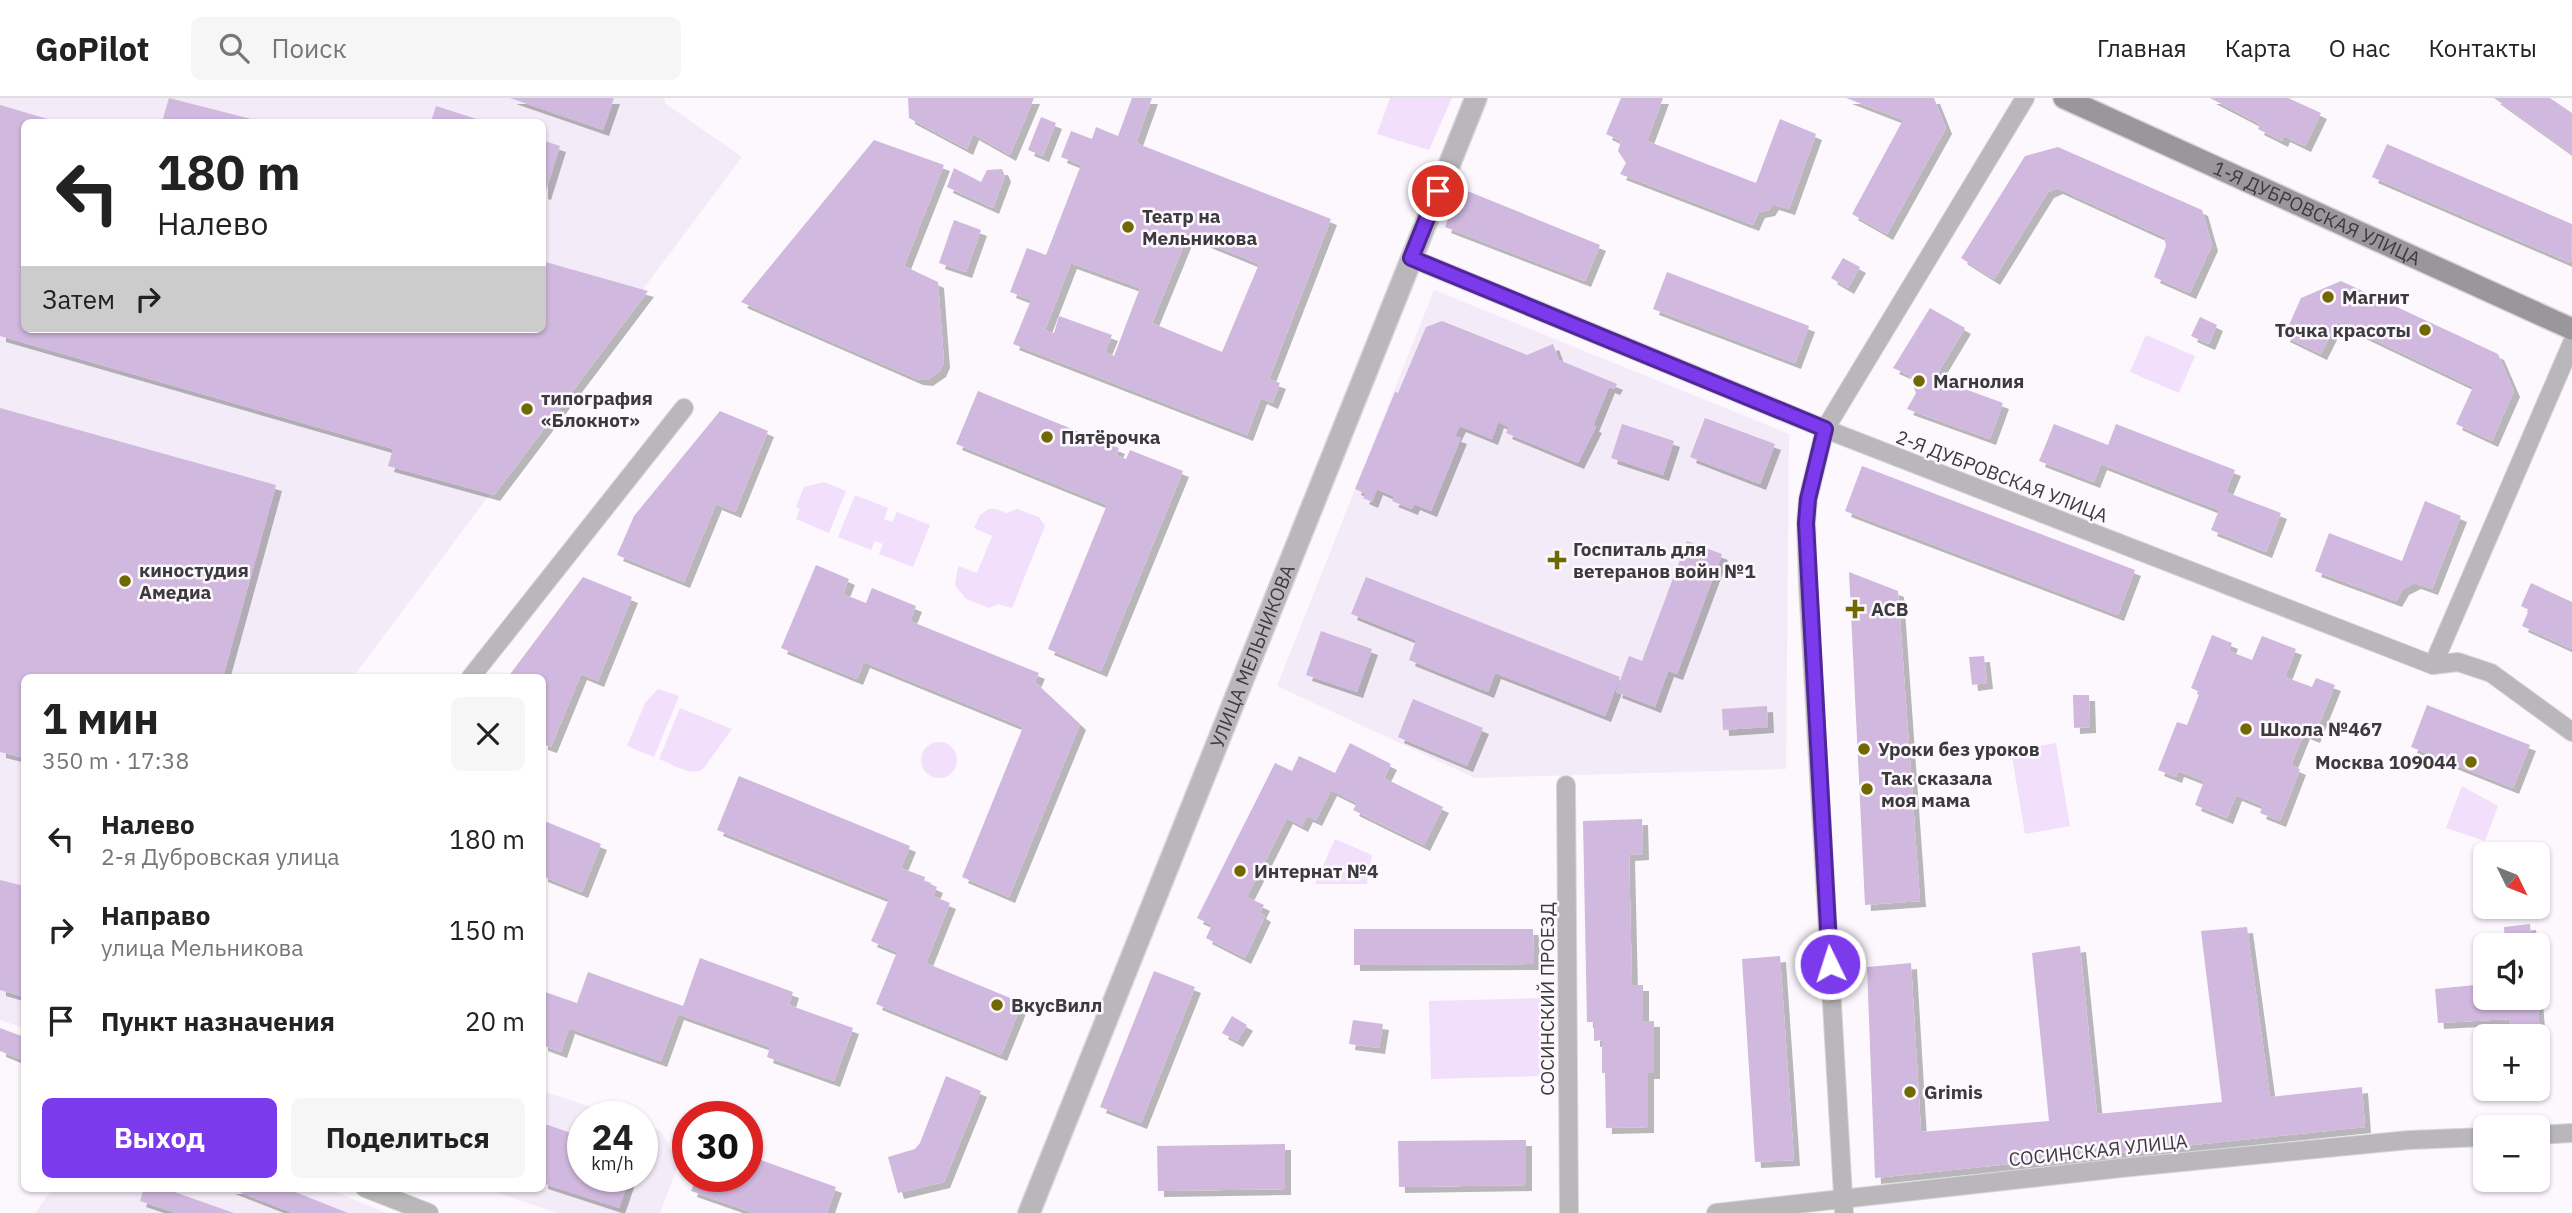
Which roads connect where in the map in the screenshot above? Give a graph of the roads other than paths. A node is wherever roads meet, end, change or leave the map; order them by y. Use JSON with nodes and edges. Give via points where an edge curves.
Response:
{"nodes":[{"id":1,"x":1476,"y":98,"type":"edge"},
{"id":2,"x":2025,"y":98,"type":"edge"},
{"id":3,"x":2064,"y":98,"type":"edge"},
{"id":4,"x":1411,"y":258,"type":"junction"},
{"id":5,"x":2572,"y":329,"type":"edge"},
{"id":6,"x":2572,"y":343,"type":"edge"},
{"id":7,"x":684,"y":408,"type":"dead end"},
{"id":8,"x":1825,"y":429,"type":"junction"},
{"id":9,"x":2433,"y":665,"type":"junction"},
{"id":10,"x":473,"y":674,"type":"edge"},
{"id":11,"x":2572,"y":732,"type":"edge"},
{"id":12,"x":1566,"y":785,"type":"dead end"},
{"id":13,"x":2572,"y":1133,"type":"edge"},
{"id":14,"x":2550,"y":1134,"type":"edge"},
{"id":15,"x":2473,"y":1137,"type":"edge"},
{"id":16,"x":375,"y":1192,"type":"edge"},
{"id":17,"x":1843,"y":1206,"type":"edge"},
{"id":18,"x":429,"y":1213,"type":"edge"},
{"id":19,"x":1029,"y":1213,"type":"edge"},
{"id":20,"x":1569,"y":1213,"type":"edge"},
{"id":21,"x":1716,"y":1213,"type":"edge"}],
"edges":[{"from":1,"to":4,"type":"street","name":"УЛИЦА МЕЛЬНИКОВА"},
{"from":2,"to":8,"type":"street"},
{"from":3,"to":5,"type":"main road","name":"1-Я ДУБРОВСКАЯ УЛИЦА"},
{"from":4,"to":8,"type":"street","name":"2-Я ДУБРОВСКАЯ УЛИЦА"},
{"from":4,"to":19,"type":"street","name":"УЛИЦА МЕЛЬНИКОВА"},
{"from":6,"to":9,"type":"street"},
{"from":7,"to":10,"type":"street"},
{"from":8,"to":9,"type":"street","name":"2-Я ДУБРОВСКАЯ УЛИЦА"},
{"from":8,"to":17,"type":"street","via":[[1808,499],[1806,553]]},
{"from":9,"to":11,"type":"street","name":"2-Я ДУБРОВСКАЯ УЛИЦА","via":[[2458,662],[2491,673]]},
{"from":12,"to":20,"type":"street","name":"СОСИНСКИЙ ПРОЕЗД"},
{"from":13,"to":14,"type":"street"},
{"from":15,"to":17,"type":"street","name":"СОСИНСКАЯ УЛИЦА","via":[[2135,1167]]},
{"from":16,"to":18,"type":"street"},
{"from":17,"to":21,"type":"street","name":"СОСИНСКАЯ УЛИЦА"}]}
